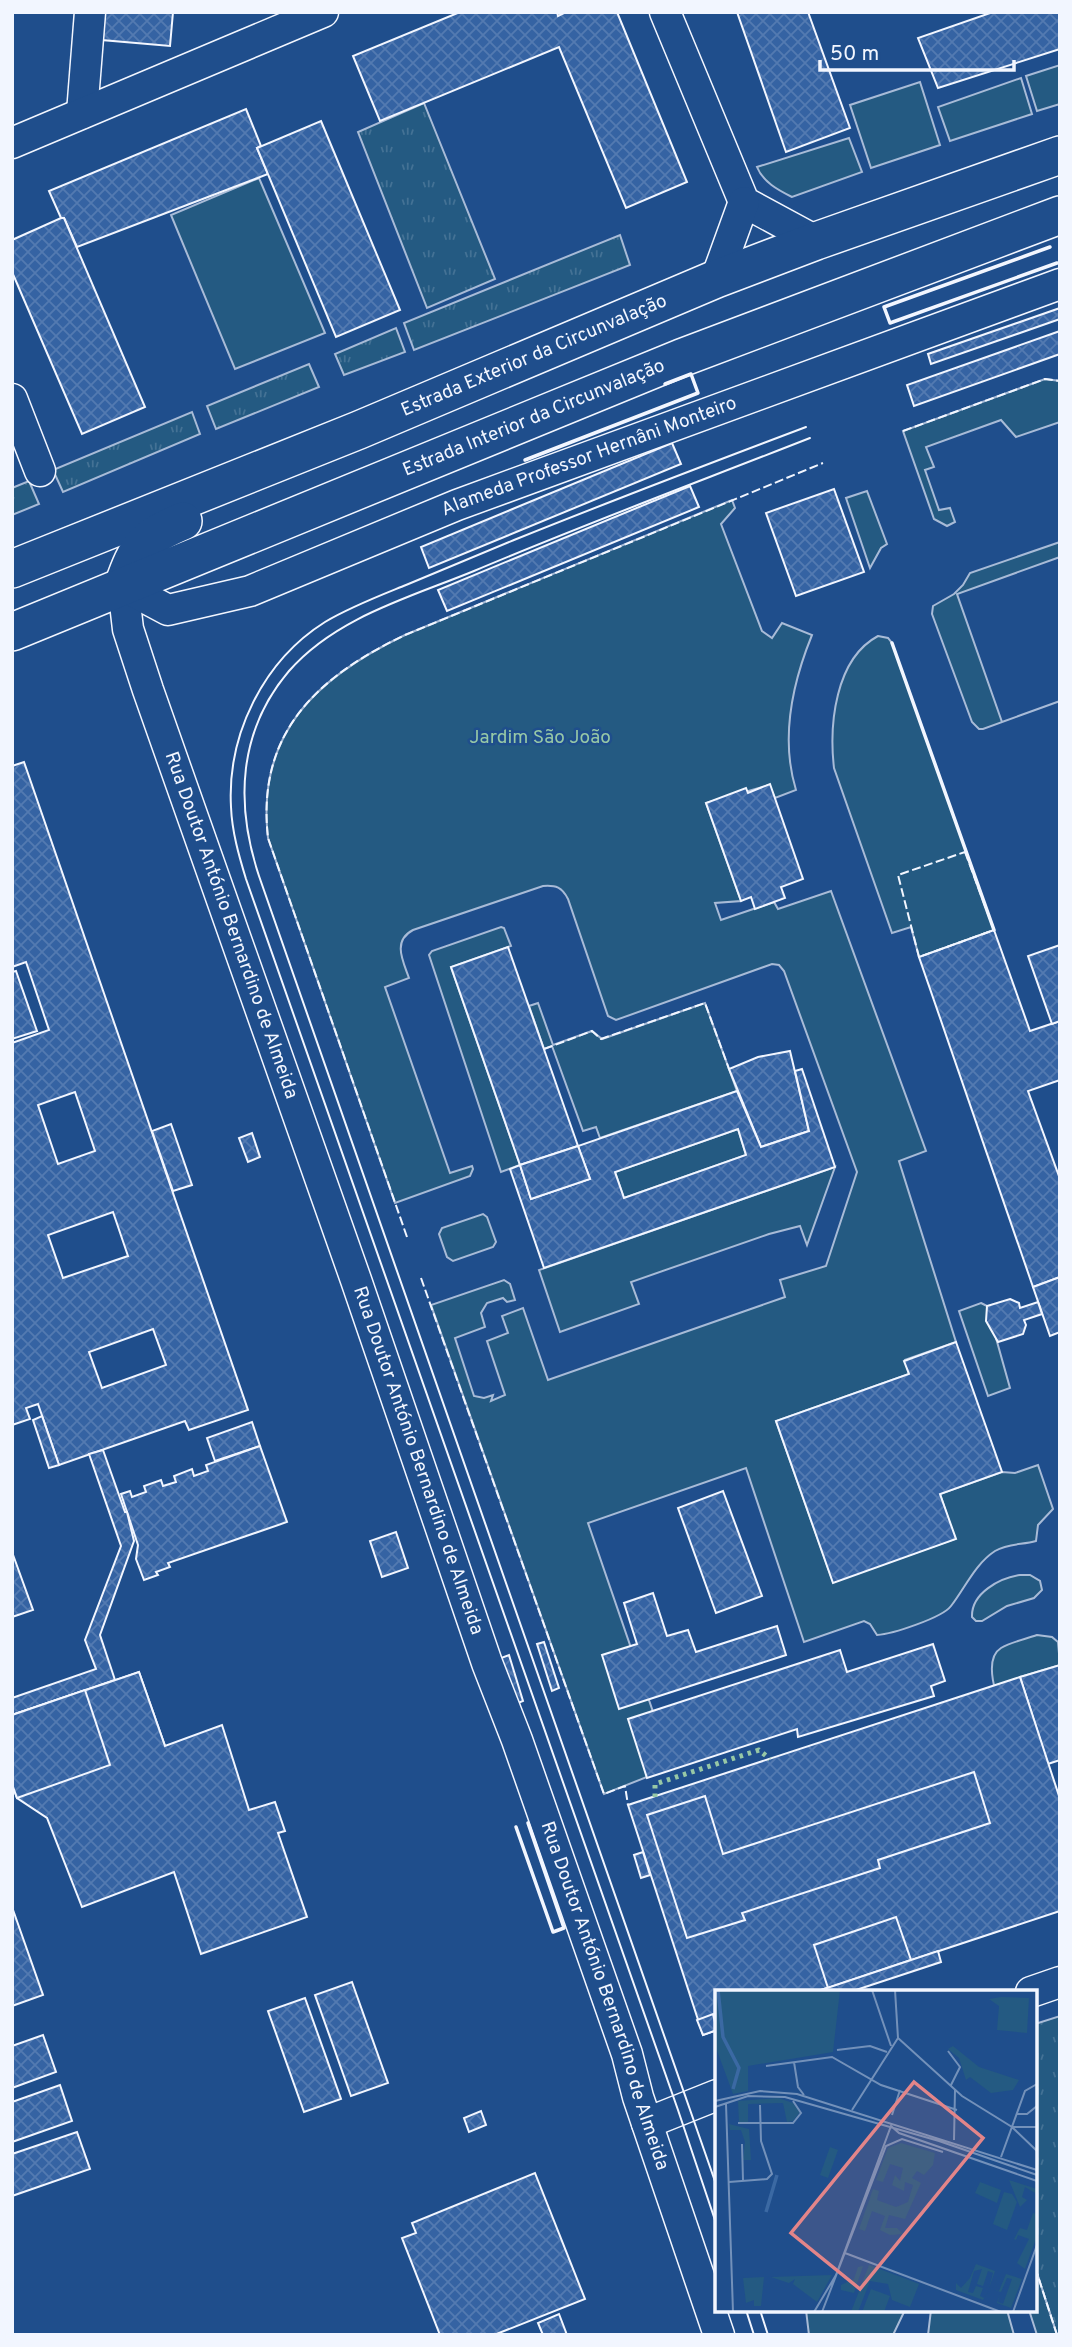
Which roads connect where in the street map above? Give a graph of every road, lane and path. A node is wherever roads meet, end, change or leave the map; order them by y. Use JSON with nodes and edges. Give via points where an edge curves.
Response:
{"nodes":[{"id":1,"x":90,"y":12,"type":"edge"},
{"id":2,"x":323,"y":12,"type":"edge"},
{"id":3,"x":665,"y":12,"type":"edge"},
{"id":4,"x":82,"y":113,"type":"junction"},
{"id":5,"x":12,"y":143,"type":"edge"},
{"id":6,"x":1060,"y":155,"type":"edge"},
{"id":7,"x":744,"y":202,"type":"junction"},
{"id":8,"x":1060,"y":215,"type":"edge"},
{"id":9,"x":816,"y":241,"type":"junction"},
{"id":10,"x":716,"y":279,"type":"junction"},
{"id":11,"x":1060,"y":284,"type":"edge"},
{"id":12,"x":12,"y":399,"type":"edge"},
{"id":13,"x":333,"y":440,"type":"junction"},
{"id":14,"x":40,"y":471,"type":"dead end"},
{"id":15,"x":12,"y":569,"type":"edge"},
{"id":16,"x":123,"y":586,"type":"junction"},
{"id":17,"x":12,"y":632,"type":"edge"},
{"id":18,"x":1060,"y":1982,"type":"edge"},
{"id":19,"x":1037,"y":1990,"type":"edge"},
{"id":20,"x":715,"y":2096,"type":"edge"},
{"id":21,"x":647,"y":2123,"type":"junction"},
{"id":22,"x":719,"y":2335,"type":"edge"}],
"edges":[{"from":1,"to":4,"type":"street"},
{"from":2,"to":4,"type":"street"},
{"from":3,"to":7,"type":"street"},
{"from":4,"to":5,"type":"street"},
{"from":6,"to":9,"type":"main road","name":"Estrada Exterior da Circunvalação"},
{"from":7,"to":9,"type":"street"},
{"from":7,"to":10,"type":"street"},
{"from":8,"to":16,"type":"main road","name":"Estrada Interior da Circunvalação","via":[[681,358]]},
{"from":9,"to":10,"type":"main road","name":"Estrada Exterior da Circunvalação"},
{"from":10,"to":13,"type":"main road","name":"Estrada Exterior da Circunvalação"},
{"from":11,"to":16,"type":"street","name":"Alameda Professor Hernâni Monteiro","via":[[457,505],[250,591],[168,610]]},
{"from":12,"to":14,"type":"street"},
{"from":13,"to":15,"type":"main road","name":"Estrada Exterior da Circunvalação"},
{"from":13,"to":16,"type":"main road","via":[[296,475],[158,532],[140,546]]},
{"from":16,"to":17,"type":"main road","name":"Estrada Interior da Circunvalação"},
{"from":16,"to":21,"type":"street","name":"Rua Doutor António Bernardino de Almeida","via":[[128,629],[148,690],[486,1663],[522,1753]]},
{"from":18,"to":19,"type":"street"},
{"from":20,"to":21,"type":"street"},
{"from":21,"to":22,"type":"street","name":"Rua Doutor António Bernardino de Almeida"}]}
